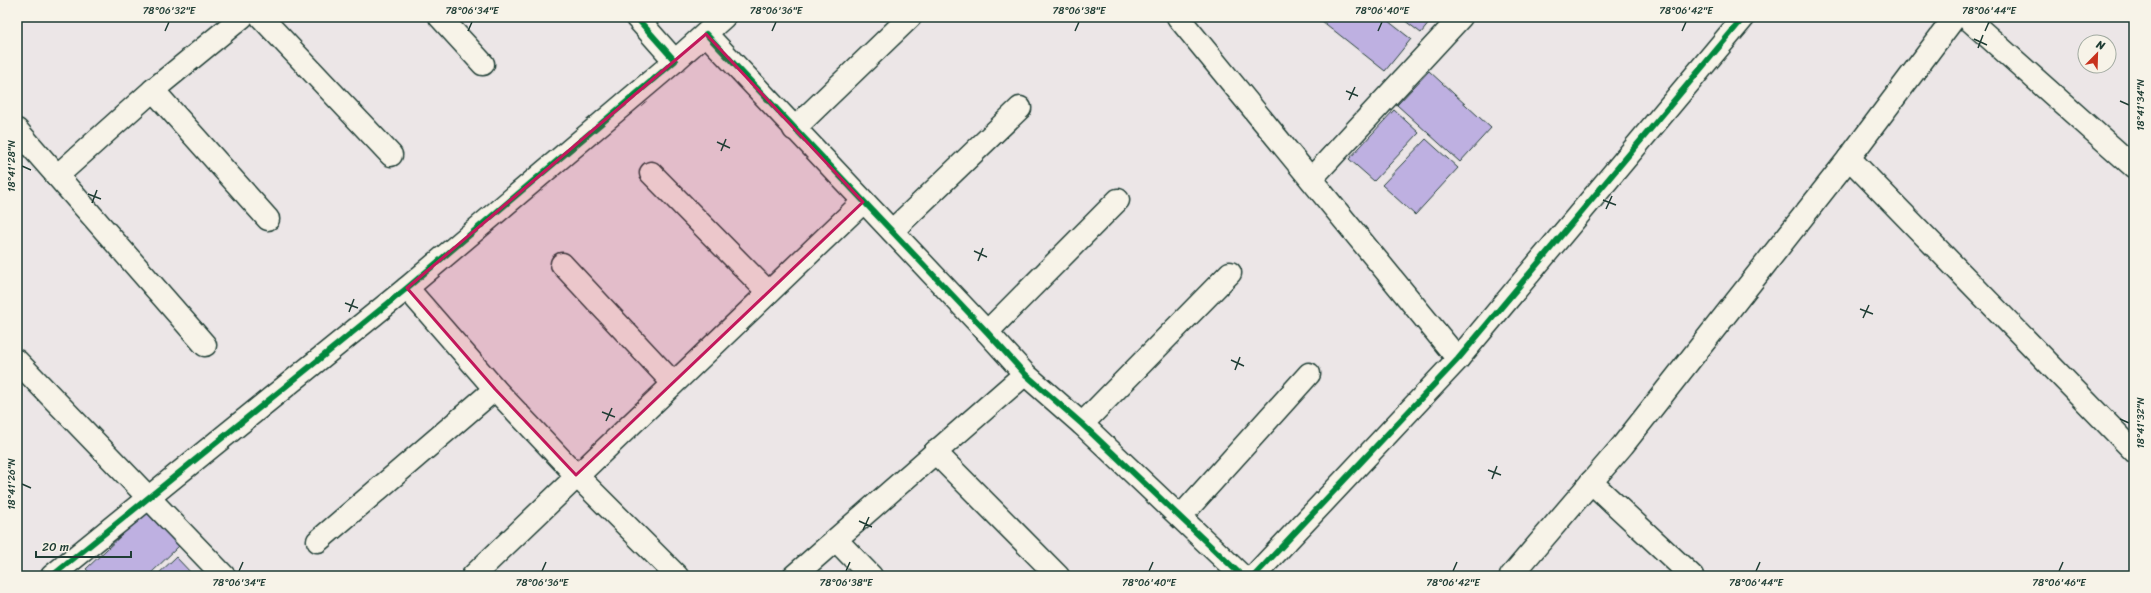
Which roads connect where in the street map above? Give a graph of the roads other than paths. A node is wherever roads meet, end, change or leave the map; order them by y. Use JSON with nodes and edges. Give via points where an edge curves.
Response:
{"nodes":[{"id":1,"x":242,"y":17,"type":"edge"},
{"id":2,"x":261,"y":17,"type":"edge"},
{"id":3,"x":440,"y":17,"type":"edge"},
{"id":4,"x":636,"y":17,"type":"edge"},
{"id":5,"x":724,"y":17,"type":"edge"},
{"id":6,"x":910,"y":17,"type":"edge"},
{"id":7,"x":1178,"y":17,"type":"edge"},
{"id":8,"x":1461,"y":17,"type":"edge"},
{"id":9,"x":1744,"y":17,"type":"edge"},
{"id":10,"x":1955,"y":17,"type":"edge"},
{"id":11,"x":1966,"y":17,"type":"edge"},
{"id":12,"x":706,"y":34,"type":"junction"},
{"id":13,"x":675,"y":61,"type":"junction"},
{"id":14,"x":482,"y":64,"type":"dead end"},
{"id":15,"x":152,"y":90,"type":"junction"},
{"id":16,"x":1020,"y":108,"type":"dead end"},
{"id":17,"x":794,"y":129,"type":"junction"},
{"id":18,"x":17,"y":130,"type":"edge"},
{"id":19,"x":391,"y":155,"type":"dead end"},
{"id":20,"x":1849,"y":158,"type":"junction"},
{"id":21,"x":2134,"y":167,"type":"edge"},
{"id":22,"x":651,"y":173,"type":"dead end"},
{"id":23,"x":58,"y":176,"type":"junction"},
{"id":24,"x":1311,"y":179,"type":"junction"},
{"id":25,"x":1118,"y":200,"type":"dead end"},
{"id":26,"x":863,"y":202,"type":"junction"},
{"id":27,"x":268,"y":219,"type":"dead end"},
{"id":28,"x":892,"y":231,"type":"junction"},
{"id":29,"x":562,"y":264,"type":"dead end"},
{"id":30,"x":1230,"y":273,"type":"dead end"},
{"id":31,"x":407,"y":288,"type":"junction"},
{"id":32,"x":768,"y":292,"type":"junction"},
{"id":33,"x":988,"y":332,"type":"junction"},
{"id":34,"x":205,"y":345,"type":"dead end"},
{"id":35,"x":1458,"y":358,"type":"junction"},
{"id":36,"x":17,"y":361,"type":"edge"},
{"id":37,"x":1025,"y":374,"type":"junction"},
{"id":38,"x":1309,"y":374,"type":"dead end"},
{"id":39,"x":673,"y":382,"type":"junction"},
{"id":40,"x":495,"y":389,"type":"junction"},
{"id":41,"x":1082,"y":424,"type":"junction"},
{"id":42,"x":2134,"y":451,"type":"edge"},
{"id":43,"x":935,"y":452,"type":"junction"},
{"id":44,"x":576,"y":475,"type":"junction"},
{"id":45,"x":1591,"y":482,"type":"junction"},
{"id":46,"x":149,"y":498,"type":"junction"},
{"id":47,"x":1181,"y":516,"type":"junction"},
{"id":48,"x":318,"y":541,"type":"dead end"},
{"id":49,"x":837,"y":541,"type":"junction"},
{"id":50,"x":52,"y":576,"type":"edge"},
{"id":51,"x":224,"y":576,"type":"edge"},
{"id":52,"x":473,"y":576,"type":"edge"},
{"id":53,"x":676,"y":576,"type":"edge"},
{"id":54,"x":794,"y":576,"type":"edge"},
{"id":55,"x":872,"y":576,"type":"edge"},
{"id":56,"x":1058,"y":576,"type":"edge"},
{"id":57,"x":1242,"y":576,"type":"edge"},
{"id":58,"x":1254,"y":576,"type":"edge"},
{"id":59,"x":1511,"y":576,"type":"edge"},
{"id":60,"x":1692,"y":576,"type":"edge"}],
"edges":[{"from":1,"to":15,"type":"street"},
{"from":2,"to":19,"type":"street"},
{"from":3,"to":14,"type":"street"},
{"from":4,"to":13,"type":"street"},
{"from":5,"to":12,"type":"street"},
{"from":6,"to":17,"type":"street"},
{"from":7,"to":24,"type":"street"},
{"from":8,"to":24,"type":"street"},
{"from":9,"to":35,"type":"street"},
{"from":10,"to":20,"type":"street"},
{"from":11,"to":21,"type":"street"},
{"from":12,"to":13,"type":"street"},
{"from":12,"to":17,"type":"street"},
{"from":13,"to":31,"type":"street"},
{"from":15,"to":23,"type":"street"},
{"from":15,"to":27,"type":"street"},
{"from":16,"to":28,"type":"street"},
{"from":17,"to":26,"type":"street"},
{"from":18,"to":23,"type":"street"},
{"from":20,"to":42,"type":"street"},
{"from":20,"to":45,"type":"street"},
{"from":22,"to":32,"type":"street"},
{"from":23,"to":34,"type":"street"},
{"from":24,"to":35,"type":"street"},
{"from":25,"to":33,"type":"street"},
{"from":26,"to":28,"type":"street"},
{"from":26,"to":32,"type":"street"},
{"from":28,"to":33,"type":"street"},
{"from":29,"to":39,"type":"street"},
{"from":30,"to":41,"type":"street"},
{"from":31,"to":40,"type":"street"},
{"from":31,"to":46,"type":"street"},
{"from":32,"to":39,"type":"street"},
{"from":33,"to":37,"type":"street"},
{"from":35,"to":58,"type":"street"},
{"from":36,"to":46,"type":"street"},
{"from":37,"to":41,"type":"street"},
{"from":37,"to":43,"type":"street"},
{"from":38,"to":47,"type":"street"},
{"from":39,"to":44,"type":"street"},
{"from":40,"to":44,"type":"street"},
{"from":40,"to":48,"type":"street"},
{"from":41,"to":47,"type":"street"},
{"from":43,"to":49,"type":"street"},
{"from":43,"to":56,"type":"street"},
{"from":44,"to":52,"type":"street"},
{"from":44,"to":53,"type":"street"},
{"from":45,"to":59,"type":"street"},
{"from":45,"to":60,"type":"street"},
{"from":46,"to":50,"type":"street"},
{"from":46,"to":51,"type":"street"},
{"from":47,"to":57,"type":"street"},
{"from":49,"to":54,"type":"street"},
{"from":49,"to":55,"type":"street"}]}
